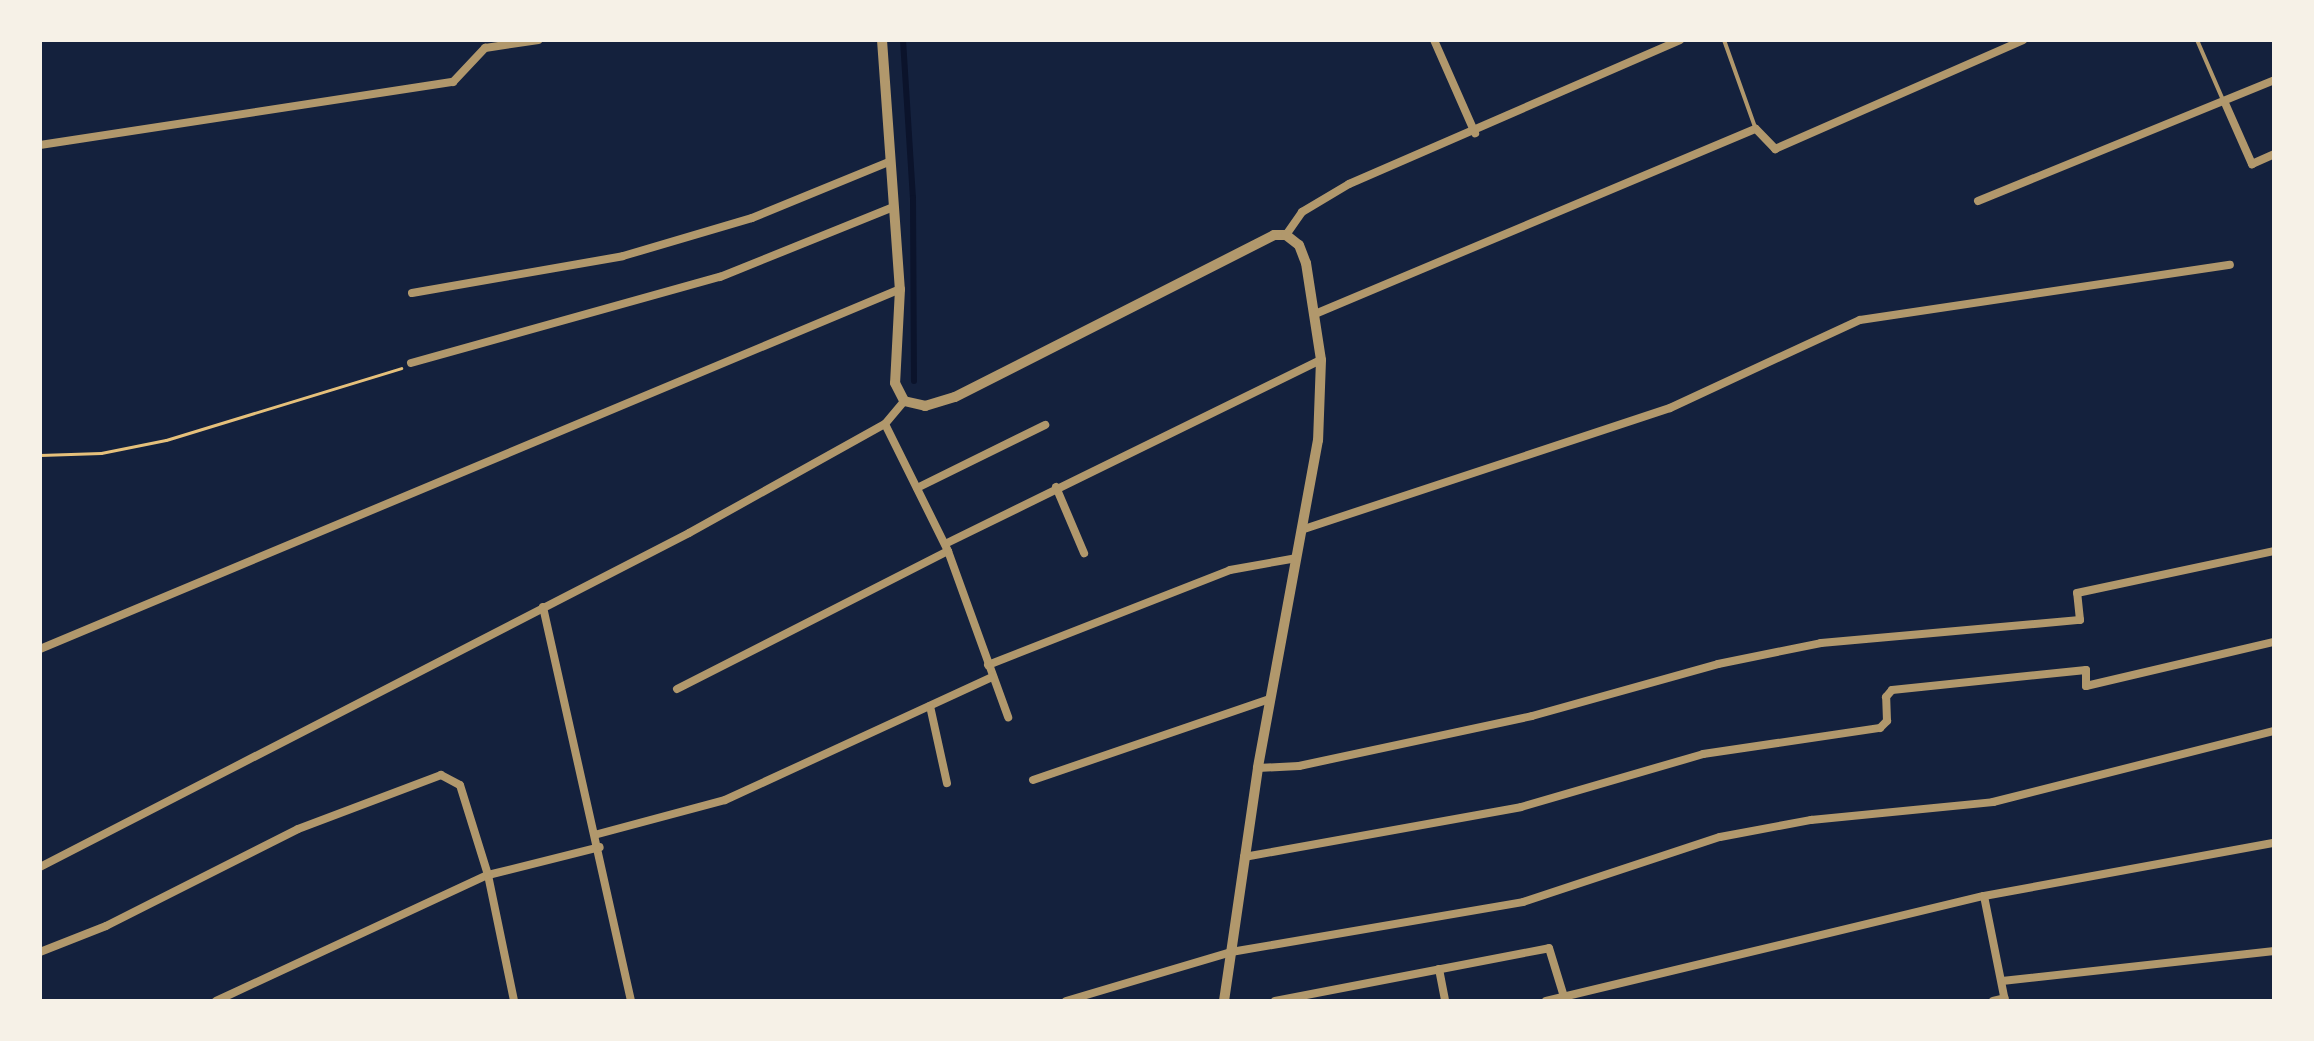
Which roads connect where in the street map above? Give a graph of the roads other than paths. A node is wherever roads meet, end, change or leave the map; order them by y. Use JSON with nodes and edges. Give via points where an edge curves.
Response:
{"nodes":[{"id":1,"x":538,"y":40,"type":"edge"},
{"id":2,"x":882,"y":40,"type":"edge"},
{"id":3,"x":1434,"y":40,"type":"edge"},
{"id":4,"x":1680,"y":40,"type":"edge"},
{"id":5,"x":1724,"y":40,"type":"edge"},
{"id":6,"x":2023,"y":40,"type":"edge"},
{"id":7,"x":2197,"y":40,"type":"edge"},
{"id":8,"x":2274,"y":80,"type":"edge"},
{"id":9,"x":2225,"y":103,"type":"junction"},
{"id":10,"x":1756,"y":129,"type":"junction"},
{"id":11,"x":1475,"y":133,"type":"junction"},
{"id":12,"x":40,"y":145,"type":"edge"},
{"id":13,"x":2274,"y":154,"type":"edge"},
{"id":14,"x":891,"y":161,"type":"junction"},
{"id":15,"x":1978,"y":201,"type":"dead end"},
{"id":16,"x":893,"y":207,"type":"junction"},
{"id":17,"x":1286,"y":235,"type":"junction"},
{"id":18,"x":2230,"y":265,"type":"dead end"},
{"id":19,"x":900,"y":289,"type":"junction"},
{"id":20,"x":412,"y":293,"type":"dead end"},
{"id":21,"x":1315,"y":314,"type":"junction"},
{"id":22,"x":1321,"y":360,"type":"junction"},
{"id":23,"x":411,"y":363,"type":"road end"},
{"id":24,"x":904,"y":401,"type":"junction"},
{"id":25,"x":885,"y":424,"type":"junction"},
{"id":26,"x":1045,"y":425,"type":"dead end"},
{"id":27,"x":1056,"y":487,"type":"junction"},
{"id":28,"x":917,"y":488,"type":"junction"},
{"id":29,"x":1301,"y":530,"type":"junction"},
{"id":30,"x":947,"y":548,"type":"junction"},
{"id":31,"x":2274,"y":551,"type":"edge"},
{"id":32,"x":1084,"y":553,"type":"dead end"},
{"id":33,"x":1297,"y":558,"type":"junction"},
{"id":34,"x":543,"y":607,"type":"junction"},
{"id":35,"x":2274,"y":642,"type":"edge"},
{"id":36,"x":40,"y":649,"type":"edge"},
{"id":37,"x":988,"y":665,"type":"junction"},
{"id":38,"x":993,"y":677,"type":"junction"},
{"id":39,"x":677,"y":689,"type":"dead end"},
{"id":40,"x":1269,"y":699,"type":"junction"},
{"id":41,"x":930,"y":706,"type":"junction"},
{"id":42,"x":1008,"y":717,"type":"dead end"},
{"id":43,"x":2274,"y":731,"type":"edge"},
{"id":44,"x":1258,"y":768,"type":"junction"},
{"id":45,"x":1033,"y":780,"type":"dead end"},
{"id":46,"x":947,"y":783,"type":"dead end"},
{"id":47,"x":598,"y":834,"type":"junction"},
{"id":48,"x":2274,"y":843,"type":"edge"},
{"id":49,"x":600,"y":847,"type":"junction"},
{"id":50,"x":1244,"y":857,"type":"junction"},
{"id":51,"x":40,"y":867,"type":"edge"},
{"id":52,"x":488,"y":875,"type":"junction"},
{"id":53,"x":1984,"y":896,"type":"junction"},
{"id":54,"x":2274,"y":951,"type":"edge"},
{"id":55,"x":40,"y":952,"type":"edge"},
{"id":56,"x":1231,"y":952,"type":"junction"},
{"id":57,"x":1439,"y":969,"type":"junction"},
{"id":58,"x":2002,"y":981,"type":"junction"},
{"id":59,"x":1565,"y":999,"type":"edge"},
{"id":60,"x":2005,"y":1000,"type":"edge"},
{"id":61,"x":216,"y":1001,"type":"edge"},
{"id":62,"x":514,"y":1001,"type":"edge"},
{"id":63,"x":631,"y":1001,"type":"edge"},
{"id":64,"x":1066,"y":1001,"type":"edge"},
{"id":65,"x":1224,"y":1001,"type":"edge"},
{"id":66,"x":1275,"y":1001,"type":"edge"},
{"id":67,"x":1445,"y":1001,"type":"edge"},
{"id":68,"x":1546,"y":1001,"type":"edge"},
{"id":69,"x":1993,"y":1001,"type":"edge"}],
"edges":[{"from":1,"to":12,"type":"street","via":[[485,48],[453,82]]},
{"from":2,"to":14,"type":"street"},
{"from":3,"to":11,"type":"street"},
{"from":4,"to":11,"type":"street"},
{"from":5,"to":10,"type":"lane"},
{"from":6,"to":10,"type":"street","via":[[1775,149]]},
{"from":7,"to":9,"type":"lane"},
{"from":8,"to":9,"type":"street"},
{"from":9,"to":13,"type":"street","via":[[2252,164]]},
{"from":9,"to":15,"type":"street"},
{"from":10,"to":21,"type":"street"},
{"from":11,"to":17,"type":"street","via":[[1349,184],[1302,212]]},
{"from":14,"to":16,"type":"street"},
{"from":14,"to":20,"type":"street","via":[[752,218],[623,256]]},
{"from":16,"to":19,"type":"street"},
{"from":16,"to":23,"type":"street","via":[[720,277]]},
{"from":17,"to":21,"type":"street","via":[[1299,245],[1306,263]]},
{"from":17,"to":24,"type":"street","via":[[1261,241],[955,397],[925,406]]},
{"from":18,"to":29,"type":"street","via":[[1860,320],[1670,408]]},
{"from":19,"to":24,"type":"street","via":[[895,383]]},
{"from":19,"to":36,"type":"street"},
{"from":21,"to":22,"type":"street"},
{"from":22,"to":27,"type":"street"},
{"from":22,"to":29,"type":"street","via":[[1318,440]]},
{"from":24,"to":25,"type":"street"},
{"from":25,"to":28,"type":"street"},
{"from":25,"to":34,"type":"street"},
{"from":26,"to":28,"type":"street"},
{"from":27,"to":30,"type":"street"},
{"from":27,"to":32,"type":"street"},
{"from":28,"to":30,"type":"street"},
{"from":29,"to":33,"type":"street"},
{"from":30,"to":37,"type":"street"},
{"from":30,"to":39,"type":"street"},
{"from":31,"to":44,"type":"street","via":[[2077,593],[2080,620],[1821,643],[1718,664],[1532,716],[1299,766]]},
{"from":33,"to":37,"type":"street","via":[[1230,570]]},
{"from":33,"to":40,"type":"street"},
{"from":34,"to":47,"type":"street"},
{"from":34,"to":51,"type":"street"},
{"from":35,"to":50,"type":"street","via":[[2086,686],[2086,670],[1892,690],[1886,697],[1887,721],[1880,728],[1703,754],[1521,807]]},
{"from":37,"to":38,"type":"street"},
{"from":38,"to":41,"type":"street"},
{"from":38,"to":42,"type":"street"},
{"from":40,"to":44,"type":"street"},
{"from":40,"to":45,"type":"street"},
{"from":41,"to":46,"type":"street"},
{"from":41,"to":47,"type":"street","via":[[725,800]]},
{"from":43,"to":56,"type":"street","via":[[1993,802],[1811,820],[1735,834],[1523,902]]},
{"from":44,"to":50,"type":"street"},
{"from":47,"to":49,"type":"street"},
{"from":48,"to":53,"type":"street"},
{"from":49,"to":52,"type":"street"},
{"from":49,"to":63,"type":"street"},
{"from":50,"to":56,"type":"street"},
{"from":52,"to":55,"type":"street","via":[[460,785],[441,775],[298,829],[106,926]]},
{"from":52,"to":61,"type":"street"},
{"from":52,"to":62,"type":"street"},
{"from":53,"to":58,"type":"street"},
{"from":53,"to":59,"type":"street"},
{"from":54,"to":58,"type":"street"},
{"from":56,"to":64,"type":"street"},
{"from":56,"to":65,"type":"street"},
{"from":57,"to":59,"type":"street","via":[[1549,948]]},
{"from":57,"to":66,"type":"street"},
{"from":57,"to":67,"type":"street"},
{"from":58,"to":60,"type":"street"},
{"from":59,"to":68,"type":"street"},
{"from":60,"to":69,"type":"street"}]}
